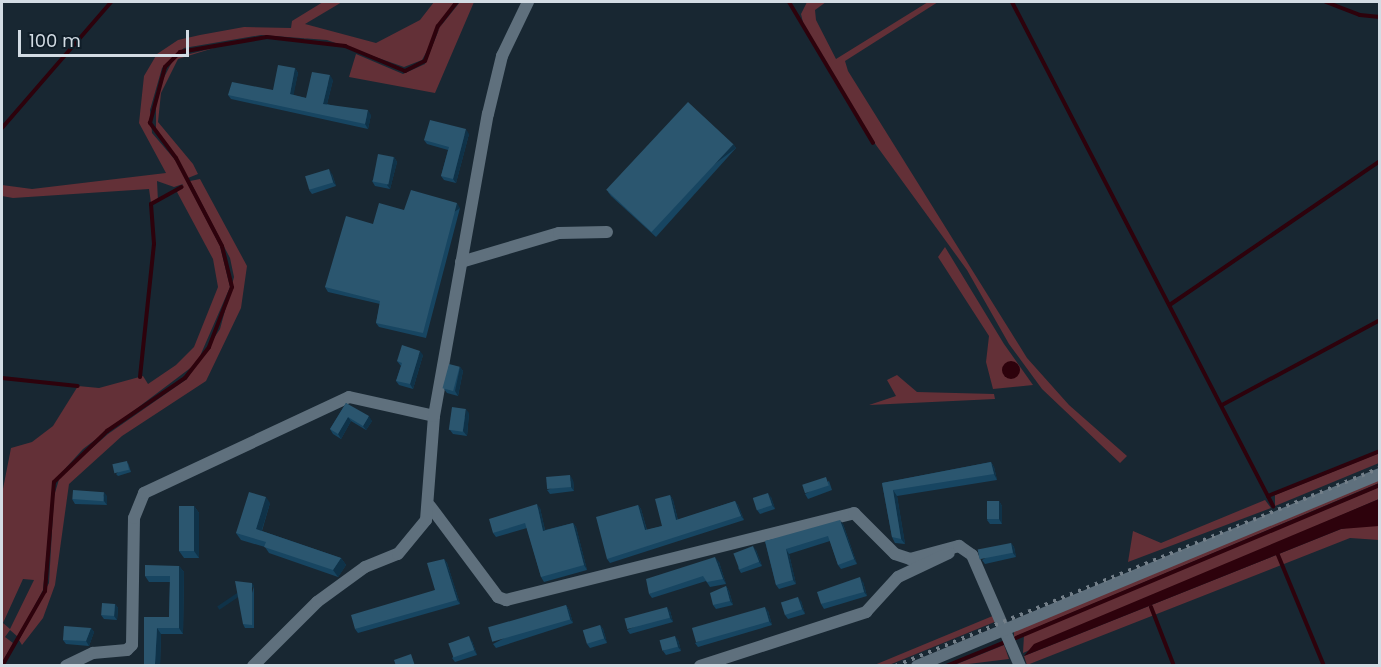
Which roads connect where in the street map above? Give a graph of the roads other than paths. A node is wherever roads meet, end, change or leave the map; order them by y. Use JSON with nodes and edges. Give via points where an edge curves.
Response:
{"nodes":[{"id":1,"x":528,"y":2,"type":"edge"},
{"id":2,"x":607,"y":232,"type":"dead end"},
{"id":3,"x":461,"y":262,"type":"junction"},
{"id":4,"x":434,"y":416,"type":"junction"},
{"id":5,"x":1380,"y":474,"type":"edge"},
{"id":6,"x":430,"y":506,"type":"junction"},
{"id":7,"x":959,"y":546,"type":"junction"},
{"id":8,"x":1005,"y":629,"type":"junction"},
{"id":9,"x":66,"y":666,"type":"edge"},
{"id":10,"x":253,"y":666,"type":"edge"},
{"id":11,"x":700,"y":666,"type":"edge"},
{"id":12,"x":917,"y":666,"type":"edge"},
{"id":13,"x":1020,"y":666,"type":"edge"}],
"edges":[{"from":1,"to":3,"type":"street","via":[[502,56]]},
{"from":2,"to":3,"type":"street","via":[[559,233]]},
{"from":3,"to":4,"type":"street"},
{"from":4,"to":6,"type":"street"},
{"from":4,"to":9,"type":"street","via":[[349,397],[144,493],[134,519],[132,645],[127,650],[93,652]]},
{"from":5,"to":8,"type":"street"},
{"from":6,"to":7,"type":"street","via":[[498,597],[506,600],[602,580],[842,513],[854,513],[895,554],[910,559]]},
{"from":6,"to":10,"type":"street","via":[[398,554],[365,567],[317,602]]},
{"from":7,"to":8,"type":"street","via":[[980,568]]},
{"from":7,"to":11,"type":"street","via":[[898,577],[866,612]]},
{"from":8,"to":12,"type":"street"},
{"from":8,"to":13,"type":"street"}]}
